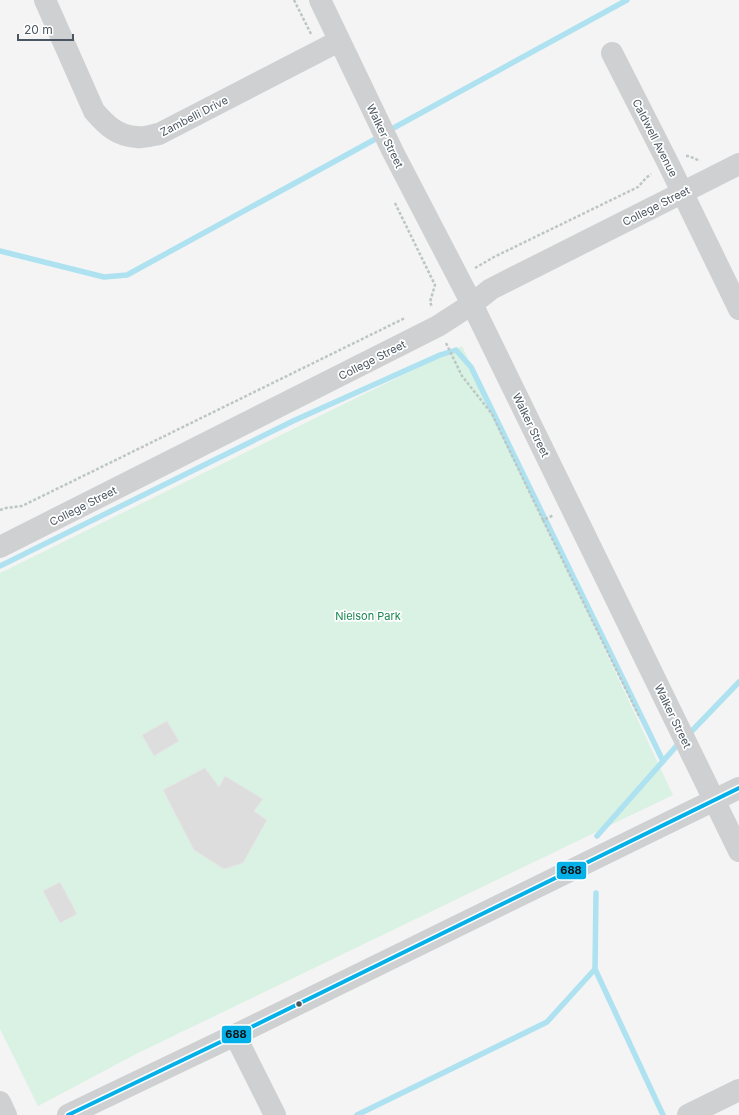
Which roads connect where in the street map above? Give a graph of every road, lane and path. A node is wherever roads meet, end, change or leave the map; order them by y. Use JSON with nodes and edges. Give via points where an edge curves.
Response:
{"nodes":[{"id":1,"x":45,"y":0,"type":"edge"},
{"id":2,"x":294,"y":0,"type":"edge"},
{"id":3,"x":320,"y":0,"type":"edge"},
{"id":4,"x":314,"y":41,"type":"dead end"},
{"id":5,"x":339,"y":41,"type":"junction"},
{"id":6,"x":612,"y":53,"type":"dead end"},
{"id":7,"x":739,"y":164,"type":"edge"},
{"id":8,"x":658,"y":171,"type":"dead end"},
{"id":9,"x":683,"y":192,"type":"junction"},
{"id":10,"x":395,"y":203,"type":"dead end"},
{"id":11,"x":473,"y":270,"type":"dead end"},
{"id":12,"x":472,"y":304,"type":"junction"},
{"id":13,"x":431,"y":305,"type":"junction"},
{"id":14,"x":424,"y":309,"type":"dead end"},
{"id":15,"x":739,"y":309,"type":"edge"},
{"id":16,"x":433,"y":310,"type":"dead end"},
{"id":17,"x":410,"y":316,"type":"dead end"},
{"id":18,"x":444,"y":338,"type":"dead end"},
{"id":19,"x":570,"y":507,"type":"junction"},
{"id":20,"x":0,"y":510,"type":"edge"},
{"id":21,"x":543,"y":520,"type":"junction"},
{"id":22,"x":0,"y":546,"type":"edge"},
{"id":23,"x":640,"y":718,"type":"dead end"},
{"id":24,"x":739,"y":788,"type":"edge"},
{"id":25,"x":714,"y":800,"type":"junction"},
{"id":26,"x":739,"y":851,"type":"edge"},
{"id":27,"x":235,"y":1035,"type":"junction"},
{"id":28,"x":739,"y":1090,"type":"edge"},
{"id":29,"x":0,"y":1102,"type":"edge"},
{"id":30,"x":6,"y":1115,"type":"edge"},
{"id":31,"x":68,"y":1115,"type":"edge"},
{"id":32,"x":275,"y":1115,"type":"edge"},
{"id":33,"x":688,"y":1115,"type":"edge"}],
"edges":[{"from":1,"to":5,"type":"street","name":"Zambelli Drive","via":[[94,111],[106,125],[120,134],[138,138],[159,134]]},
{"from":2,"to":4,"type":"path"},
{"from":3,"to":5,"type":"street","name":"Walker Street"},
{"from":5,"to":12,"type":"street","name":"Walker Street"},
{"from":6,"to":9,"type":"street","name":"Caldwell Avenue"},
{"from":7,"to":9,"type":"street","name":"College Street"},
{"from":8,"to":11,"type":"path","via":[[646,178],[638,187]]},
{"from":9,"to":12,"type":"street","name":"College Street","via":[[491,289]]},
{"from":9,"to":15,"type":"street","name":"Caldwell Avenue"},
{"from":10,"to":13,"type":"path","via":[[435,285]]},
{"from":12,"to":19,"type":"street","name":"Walker Street"},
{"from":12,"to":22,"type":"street","name":"College Street","via":[[438,326]]},
{"from":13,"to":14,"type":"path"},
{"from":13,"to":16,"type":"path"},
{"from":17,"to":20,"type":"path","via":[[22,506]]},
{"from":18,"to":21,"type":"path","via":[[462,376],[492,414]]},
{"from":19,"to":21,"type":"path"},
{"from":19,"to":25,"type":"street","name":"Walker Street"},
{"from":21,"to":23,"type":"path"},
{"from":24,"to":25,"type":"street"},
{"from":25,"to":26,"type":"street","name":"Walker Street"},
{"from":25,"to":27,"type":"street"},
{"from":27,"to":31,"type":"street"},
{"from":27,"to":32,"type":"street"},
{"from":28,"to":33,"type":"street"},
{"from":29,"to":30,"type":"street"}]}
